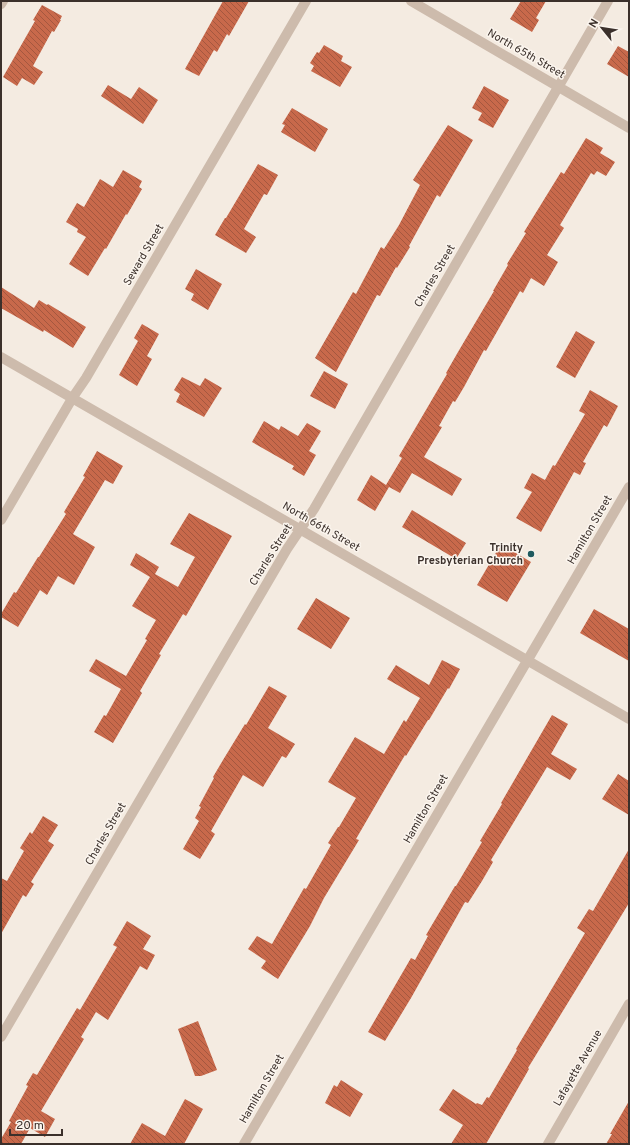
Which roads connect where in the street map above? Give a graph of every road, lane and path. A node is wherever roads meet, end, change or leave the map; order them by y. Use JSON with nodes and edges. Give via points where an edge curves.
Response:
{"nodes":[{"id":1,"x":2,"y":1,"type":"edge"},
{"id":2,"x":306,"y":1,"type":"edge"},
{"id":3,"x":411,"y":1,"type":"edge"},
{"id":4,"x":608,"y":1,"type":"edge"},
{"id":5,"x":1,"y":4,"type":"edge"},
{"id":6,"x":559,"y":87,"type":"junction"},
{"id":7,"x":629,"y":128,"type":"edge"},
{"id":8,"x":1,"y":357,"type":"edge"},
{"id":9,"x":73,"y":397,"type":"junction"},
{"id":10,"x":629,"y":487,"type":"edge"},
{"id":11,"x":1,"y":520,"type":"edge"},
{"id":12,"x":301,"y":529,"type":"junction"},
{"id":13,"x":527,"y":660,"type":"junction"},
{"id":14,"x":629,"y":718,"type":"edge"},
{"id":15,"x":629,"y":1004,"type":"edge"},
{"id":16,"x":1,"y":1037,"type":"edge"},
{"id":17,"x":244,"y":1144,"type":"edge"},
{"id":18,"x":548,"y":1144,"type":"edge"}],
"edges":[{"from":1,"to":5,"type":"street"},
{"from":2,"to":9,"type":"street","name":"Seward Street"},
{"from":3,"to":6,"type":"street","name":"North 65th Street"},
{"from":4,"to":6,"type":"street","name":"Charles Street"},
{"from":6,"to":7,"type":"street","name":"North 65th Street"},
{"from":6,"to":12,"type":"street","name":"Charles Street"},
{"from":8,"to":9,"type":"street","name":"North 66th Street"},
{"from":9,"to":11,"type":"street","name":"Seward Street"},
{"from":9,"to":12,"type":"street","name":"North 66th Street"},
{"from":10,"to":13,"type":"street","name":"Hamilton Street"},
{"from":12,"to":13,"type":"street","name":"North 66th Street"},
{"from":12,"to":16,"type":"street","name":"Charles Street"},
{"from":13,"to":14,"type":"street","name":"North 66th Street"},
{"from":13,"to":17,"type":"street","name":"Hamilton Street"},
{"from":15,"to":18,"type":"street","name":"Lafayette Avenue"}]}
